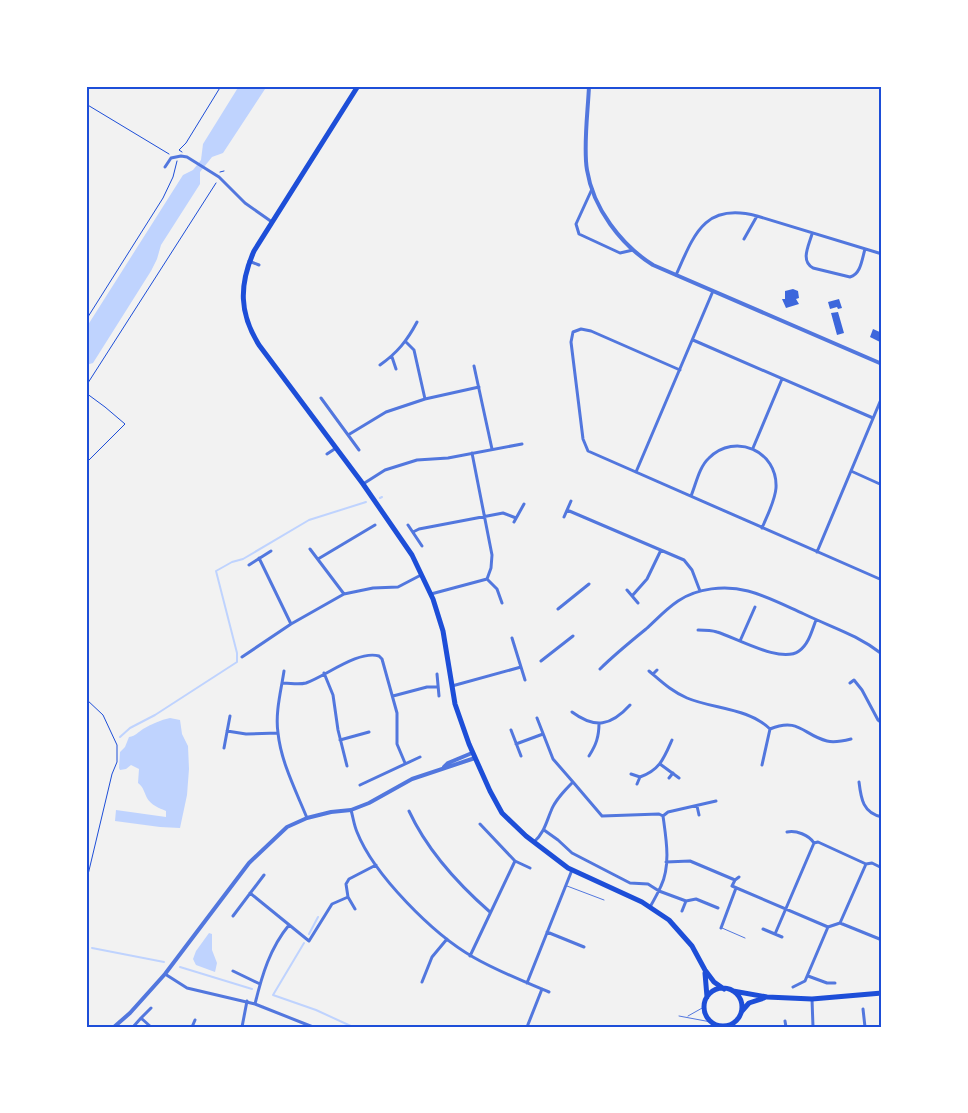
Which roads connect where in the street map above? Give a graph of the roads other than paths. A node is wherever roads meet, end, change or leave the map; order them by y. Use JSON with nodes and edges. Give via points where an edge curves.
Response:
{"nodes":[{"id":1,"x":358,"y":86,"type":"edge"},
{"id":2,"x":589,"y":86,"type":"edge"},
{"id":3,"x":165,"y":167,"type":"dead end"},
{"id":4,"x":592,"y":190,"type":"junction"},
{"id":5,"x":756,"y":216,"type":"junction"},
{"id":6,"x":272,"y":222,"type":"junction"},
{"id":7,"x":812,"y":234,"type":"junction"},
{"id":8,"x":744,"y":239,"type":"dead end"},
{"id":9,"x":865,"y":249,"type":"junction"},
{"id":10,"x":633,"y":250,"type":"junction"},
{"id":11,"x":882,"y":254,"type":"edge"},
{"id":12,"x":249,"y":261,"type":"junction"},
{"id":13,"x":260,"y":265,"type":"dead end"},
{"id":14,"x":676,"y":275,"type":"junction"},
{"id":15,"x":713,"y":291,"type":"junction"},
{"id":16,"x":417,"y":322,"type":"dead end"},
{"id":17,"x":693,"y":340,"type":"junction"},
{"id":18,"x":406,"y":342,"type":"junction"},
{"id":19,"x":392,"y":357,"type":"junction"},
{"id":20,"x":882,"y":364,"type":"edge"},
{"id":21,"x":380,"y":365,"type":"dead end"},
{"id":22,"x":474,"y":366,"type":"dead end"},
{"id":23,"x":396,"y":370,"type":"dead end"},
{"id":24,"x":680,"y":370,"type":"junction"},
{"id":25,"x":782,"y":379,"type":"junction"},
{"id":26,"x":479,"y":387,"type":"junction"},
{"id":27,"x":882,"y":397,"type":"edge"},
{"id":28,"x":321,"y":398,"type":"dead end"},
{"id":29,"x":425,"y":399,"type":"junction"},
{"id":30,"x":873,"y":418,"type":"junction"},
{"id":31,"x":348,"y":435,"type":"junction"},
{"id":32,"x":522,"y":444,"type":"dead end"},
{"id":33,"x":336,"y":448,"type":"junction"},
{"id":34,"x":754,"y":448,"type":"junction"},
{"id":35,"x":359,"y":450,"type":"dead end"},
{"id":36,"x":492,"y":450,"type":"junction"},
{"id":37,"x":472,"y":453,"type":"junction"},
{"id":38,"x":326,"y":454,"type":"dead end"},
{"id":39,"x":850,"y":471,"type":"junction"},
{"id":40,"x":636,"y":472,"type":"junction"},
{"id":41,"x":363,"y":484,"type":"junction"},
{"id":42,"x":882,"y":485,"type":"edge"},
{"id":43,"x":691,"y":496,"type":"junction"},
{"id":44,"x":571,"y":502,"type":"dead end"},
{"id":45,"x":524,"y":504,"type":"dead end"},
{"id":46,"x":567,"y":510,"type":"junction"},
{"id":47,"x":485,"y":517,"type":"junction"},
{"id":48,"x":564,"y":518,"type":"dead end"},
{"id":49,"x":375,"y":525,"type":"dead end"},
{"id":50,"x":408,"y":525,"type":"dead end"},
{"id":51,"x":762,"y":528,"type":"junction"},
{"id":52,"x":413,"y":532,"type":"junction"},
{"id":53,"x":422,"y":546,"type":"dead end"},
{"id":54,"x":310,"y":549,"type":"dead end"},
{"id":55,"x":661,"y":550,"type":"junction"},
{"id":56,"x":271,"y":551,"type":"dead end"},
{"id":57,"x":816,"y":552,"type":"junction"},
{"id":58,"x":259,"y":558,"type":"junction"},
{"id":59,"x":318,"y":559,"type":"junction"},
{"id":60,"x":249,"y":565,"type":"dead end"},
{"id":61,"x":422,"y":575,"type":"junction"},
{"id":62,"x":487,"y":580,"type":"junction"},
{"id":63,"x":882,"y":580,"type":"edge"},
{"id":64,"x":589,"y":584,"type":"dead end"},
{"id":65,"x":627,"y":590,"type":"dead end"},
{"id":66,"x":700,"y":591,"type":"junction"},
{"id":67,"x":344,"y":594,"type":"junction"},
{"id":68,"x":430,"y":594,"type":"junction"},
{"id":69,"x":632,"y":596,"type":"junction"},
{"id":70,"x":502,"y":603,"type":"dead end"},
{"id":71,"x":638,"y":603,"type":"dead end"},
{"id":72,"x":755,"y":607,"type":"dead end"},
{"id":73,"x":558,"y":609,"type":"dead end"},
{"id":74,"x":816,"y":620,"type":"junction"},
{"id":75,"x":291,"y":624,"type":"junction"},
{"id":76,"x":698,"y":630,"type":"dead end"},
{"id":77,"x":573,"y":636,"type":"dead end"},
{"id":78,"x":512,"y":638,"type":"dead end"},
{"id":79,"x":740,"y":640,"type":"junction"},
{"id":80,"x":882,"y":654,"type":"edge"},
{"id":81,"x":242,"y":657,"type":"dead end"},
{"id":82,"x":540,"y":661,"type":"dead end"},
{"id":83,"x":521,"y":667,"type":"junction"},
{"id":84,"x":600,"y":669,"type":"dead end"},
{"id":85,"x":657,"y":670,"type":"dead end"},
{"id":86,"x":284,"y":671,"type":"dead end"},
{"id":87,"x":649,"y":671,"type":"dead end"},
{"id":88,"x":324,"y":673,"type":"junction"},
{"id":89,"x":437,"y":674,"type":"dead end"},
{"id":90,"x":653,"y":674,"type":"junction"},
{"id":91,"x":525,"y":680,"type":"dead end"},
{"id":92,"x":283,"y":683,"type":"junction"},
{"id":93,"x":850,"y":683,"type":"dead end"},
{"id":94,"x":452,"y":686,"type":"junction"},
{"id":95,"x":438,"y":687,"type":"junction"},
{"id":96,"x":393,"y":696,"type":"junction"},
{"id":97,"x":439,"y":696,"type":"dead end"},
{"id":98,"x":630,"y":705,"type":"dead end"},
{"id":99,"x":572,"y":712,"type":"dead end"},
{"id":100,"x":230,"y":716,"type":"dead end"},
{"id":101,"x":537,"y":718,"type":"dead end"},
{"id":102,"x":599,"y":723,"type":"junction"},
{"id":103,"x":882,"y":723,"type":"edge"},
{"id":104,"x":770,"y":729,"type":"junction"},
{"id":105,"x":511,"y":730,"type":"dead end"},
{"id":106,"x":227,"y":732,"type":"junction"},
{"id":107,"x":369,"y":732,"type":"dead end"},
{"id":108,"x":278,"y":733,"type":"junction"},
{"id":109,"x":543,"y":734,"type":"junction"},
{"id":110,"x":851,"y":739,"type":"dead end"},
{"id":111,"x":340,"y":740,"type":"junction"},
{"id":112,"x":672,"y":740,"type":"dead end"},
{"id":113,"x":516,"y":744,"type":"junction"},
{"id":114,"x":224,"y":748,"type":"dead end"},
{"id":115,"x":474,"y":756,"type":"junction"},
{"id":116,"x":521,"y":756,"type":"dead end"},
{"id":117,"x":589,"y":756,"type":"dead end"},
{"id":118,"x":420,"y":757,"type":"dead end"},
{"id":119,"x":405,"y":764,"type":"junction"},
{"id":120,"x":660,"y":764,"type":"junction"},
{"id":121,"x":762,"y":765,"type":"dead end"},
{"id":122,"x":347,"y":766,"type":"dead end"},
{"id":123,"x":673,"y":773,"type":"junction"},
{"id":124,"x":631,"y":774,"type":"dead end"},
{"id":125,"x":640,"y":777,"type":"junction"},
{"id":126,"x":669,"y":778,"type":"dead end"},
{"id":127,"x":679,"y":778,"type":"dead end"},
{"id":128,"x":573,"y":782,"type":"junction"},
{"id":129,"x":859,"y":782,"type":"dead end"},
{"id":130,"x":637,"y":784,"type":"dead end"},
{"id":131,"x":360,"y":785,"type":"dead end"},
{"id":132,"x":716,"y":802,"type":"dead end"},
{"id":133,"x":697,"y":806,"type":"junction"},
{"id":134,"x":351,"y":810,"type":"junction"},
{"id":135,"x":409,"y":811,"type":"dead end"},
{"id":136,"x":699,"y":815,"type":"dead end"},
{"id":137,"x":663,"y":816,"type":"junction"},
{"id":138,"x":882,"y":817,"type":"edge"},
{"id":139,"x":307,"y":818,"type":"junction"},
{"id":140,"x":480,"y":824,"type":"dead end"},
{"id":141,"x":544,"y":830,"type":"junction"},
{"id":142,"x":787,"y":832,"type":"dead end"},
{"id":143,"x":534,"y":843,"type":"junction"},
{"id":144,"x":814,"y":843,"type":"junction"},
{"id":145,"x":515,"y":861,"type":"junction"},
{"id":146,"x":666,"y":862,"type":"junction"},
{"id":147,"x":866,"y":864,"type":"junction"},
{"id":148,"x":376,"y":865,"type":"junction"},
{"id":149,"x":530,"y":868,"type":"dead end"},
{"id":150,"x":882,"y":868,"type":"edge"},
{"id":151,"x":572,"y":870,"type":"junction"},
{"id":152,"x":264,"y":875,"type":"dead end"},
{"id":153,"x":739,"y":877,"type":"dead end"},
{"id":154,"x":735,"y":880,"type":"junction"},
{"id":155,"x":566,"y":886,"type":"junction"},
{"id":156,"x":736,"y":888,"type":"junction"},
{"id":157,"x":659,"y":890,"type":"junction"},
{"id":158,"x":250,"y":893,"type":"junction"},
{"id":159,"x":348,"y":897,"type":"junction"},
{"id":160,"x":604,"y":900,"type":"dead end"},
{"id":161,"x":686,"y":901,"type":"junction"},
{"id":162,"x":650,"y":907,"type":"junction"},
{"id":163,"x":718,"y":908,"type":"dead end"},
{"id":164,"x":785,"y":908,"type":"junction"},
{"id":165,"x":355,"y":909,"type":"dead end"},
{"id":166,"x":682,"y":911,"type":"dead end"},
{"id":167,"x":490,"y":912,"type":"junction"},
{"id":168,"x":234,"y":916,"type":"dead end"},
{"id":169,"x":840,"y":923,"type":"junction"},
{"id":170,"x":289,"y":925,"type":"junction"},
{"id":171,"x":828,"y":927,"type":"junction"},
{"id":172,"x":721,"y":928,"type":"joint"},
{"id":173,"x":762,"y":929,"type":"dead end"},
{"id":174,"x":547,"y":932,"type":"junction"},
{"id":175,"x":774,"y":934,"type":"junction"},
{"id":176,"x":782,"y":937,"type":"dead end"},
{"id":177,"x":745,"y":938,"type":"dead end"},
{"id":178,"x":447,"y":939,"type":"junction"},
{"id":179,"x":882,"y":940,"type":"edge"},
{"id":180,"x":584,"y":947,"type":"dead end"},
{"id":181,"x":470,"y":956,"type":"junction"},
{"id":182,"x":705,"y":970,"type":"junction"},
{"id":183,"x":233,"y":971,"type":"dead end"},
{"id":184,"x":165,"y":974,"type":"junction"},
{"id":185,"x":808,"y":976,"type":"junction"},
{"id":186,"x":422,"y":982,"type":"dead end"},
{"id":187,"x":527,"y":983,"type":"junction"},
{"id":188,"x":835,"y":983,"type":"dead end"},
{"id":189,"x":260,"y":984,"type":"junction"},
{"id":190,"x":793,"y":987,"type":"dead end"},
{"id":191,"x":542,"y":989,"type":"junction"},
{"id":192,"x":724,"y":989,"type":"junction"},
{"id":193,"x":549,"y":992,"type":"dead end"},
{"id":194,"x":733,"y":992,"type":"junction"},
{"id":195,"x":882,"y":993,"type":"edge"},
{"id":196,"x":707,"y":997,"type":"junction"},
{"id":197,"x":767,"y":997,"type":"junction"},
{"id":198,"x":812,"y":999,"type":"junction"},
{"id":199,"x":247,"y":1001,"type":"junction"},
{"id":200,"x":255,"y":1004,"type":"junction"},
{"id":201,"x":704,"y":1007,"type":"junction"},
{"id":202,"x":151,"y":1008,"type":"dead end"},
{"id":203,"x":863,"y":1009,"type":"dead end"},
{"id":204,"x":741,"y":1012,"type":"junction"},
{"id":205,"x":679,"y":1016,"type":"dead end"},
{"id":206,"x":687,"y":1017,"type":"junction"},
{"id":207,"x":141,"y":1018,"type":"junction"},
{"id":208,"x":738,"y":1019,"type":"junction"},
{"id":209,"x":195,"y":1020,"type":"dead end"},
{"id":210,"x":785,"y":1020,"type":"dead end"},
{"id":211,"x":711,"y":1022,"type":"junction"},
{"id":212,"x":718,"y":1026,"type":"edge"},
{"id":213,"x":114,"y":1027,"type":"edge"},
{"id":214,"x":133,"y":1027,"type":"edge"},
{"id":215,"x":151,"y":1027,"type":"edge"},
{"id":216,"x":192,"y":1027,"type":"edge"},
{"id":217,"x":242,"y":1027,"type":"edge"},
{"id":218,"x":313,"y":1027,"type":"edge"},
{"id":219,"x":527,"y":1027,"type":"edge"},
{"id":220,"x":735,"y":1027,"type":"edge"},
{"id":221,"x":786,"y":1027,"type":"edge"},
{"id":222,"x":813,"y":1027,"type":"edge"},
{"id":223,"x":865,"y":1027,"type":"edge"}],
"edges":[{"from":1,"to":6,"type":"main road"},
{"from":2,"to":4,"type":"street","via":[[586,170]]},
{"from":3,"to":6,"type":"street","via":[[174,157],[191,160],[219,177],[244,203]]},
{"from":4,"to":10,"type":"street","via":[[604,215]]},
{"from":4,"to":10,"type":"street","via":[[576,224],[579,234],[620,253]]},
{"from":5,"to":7,"type":"street"},
{"from":5,"to":8,"type":"street"},
{"from":5,"to":14,"type":"street","via":[[734,213],[709,220],[692,238]]},
{"from":6,"to":12,"type":"main road"},
{"from":7,"to":9,"type":"street"},
{"from":7,"to":9,"type":"street","via":[[806,255],[809,266],[848,278],[858,271]]},
{"from":9,"to":11,"type":"street"},
{"from":10,"to":14,"type":"street","via":[[652,265]]},
{"from":12,"to":13,"type":"street"},
{"from":12,"to":33,"type":"main road","via":[[243,300],[252,332]]},
{"from":14,"to":15,"type":"street"},
{"from":15,"to":17,"type":"street"},
{"from":15,"to":20,"type":"street"},
{"from":16,"to":18,"type":"street"},
{"from":17,"to":24,"type":"street"},
{"from":17,"to":25,"type":"street"},
{"from":18,"to":19,"type":"street"},
{"from":18,"to":29,"type":"street","via":[[414,350]]},
{"from":19,"to":21,"type":"street"},
{"from":19,"to":23,"type":"street"},
{"from":22,"to":26,"type":"street"},
{"from":24,"to":40,"type":"street"},
{"from":24,"to":40,"type":"street","via":[[591,331],[581,329],[573,332],[571,342],[586,448]]},
{"from":25,"to":30,"type":"street"},
{"from":25,"to":34,"type":"street"},
{"from":26,"to":29,"type":"street"},
{"from":26,"to":36,"type":"street"},
{"from":27,"to":30,"type":"street"},
{"from":28,"to":31,"type":"street"},
{"from":29,"to":31,"type":"street","via":[[386,412]]},
{"from":30,"to":39,"type":"street"},
{"from":31,"to":35,"type":"street"},
{"from":32,"to":36,"type":"street"},
{"from":33,"to":38,"type":"street"},
{"from":33,"to":41,"type":"main road"},
{"from":34,"to":43,"type":"street","via":[[733,446],[708,458]]},
{"from":34,"to":51,"type":"street","via":[[771,465],[776,482]]},
{"from":36,"to":37,"type":"street"},
{"from":37,"to":41,"type":"street","via":[[417,460],[385,470]]},
{"from":37,"to":47,"type":"street"},
{"from":39,"to":42,"type":"street"},
{"from":39,"to":57,"type":"street"},
{"from":40,"to":43,"type":"street"},
{"from":41,"to":61,"type":"main road","via":[[406,545]]},
{"from":43,"to":51,"type":"street"},
{"from":44,"to":46,"type":"street"},
{"from":45,"to":47,"type":"street","via":[[515,520],[504,513]]},
{"from":46,"to":48,"type":"street"},
{"from":46,"to":55,"type":"street"},
{"from":47,"to":52,"type":"street"},
{"from":47,"to":62,"type":"street","via":[[492,555]]},
{"from":49,"to":59,"type":"street"},
{"from":50,"to":52,"type":"street"},
{"from":51,"to":57,"type":"street"},
{"from":52,"to":53,"type":"street"},
{"from":54,"to":59,"type":"street"},
{"from":55,"to":66,"type":"street","via":[[684,560],[692,570]]},
{"from":55,"to":69,"type":"street","via":[[647,579]]},
{"from":56,"to":58,"type":"street"},
{"from":57,"to":63,"type":"street"},
{"from":58,"to":60,"type":"street"},
{"from":58,"to":75,"type":"street"},
{"from":59,"to":67,"type":"street"},
{"from":61,"to":67,"type":"street","via":[[398,587]]},
{"from":61,"to":68,"type":"main road"},
{"from":62,"to":68,"type":"street"},
{"from":62,"to":70,"type":"street","via":[[497,589]]},
{"from":64,"to":73,"type":"street"},
{"from":65,"to":69,"type":"street"},
{"from":66,"to":74,"type":"street","via":[[730,588],[748,591]]},
{"from":66,"to":84,"type":"street","via":[[677,602]]},
{"from":67,"to":75,"type":"street"},
{"from":68,"to":94,"type":"main road","via":[[442,631]]},
{"from":69,"to":71,"type":"street"},
{"from":72,"to":79,"type":"street"},
{"from":74,"to":79,"type":"street","via":[[806,644],[792,654],[764,651]]},
{"from":74,"to":80,"type":"street","via":[[848,632]]},
{"from":75,"to":81,"type":"street"},
{"from":76,"to":79,"type":"street","via":[[715,631]]},
{"from":77,"to":82,"type":"street"},
{"from":78,"to":83,"type":"street"},
{"from":83,"to":91,"type":"street"},
{"from":83,"to":94,"type":"street"},
{"from":85,"to":90,"type":"street"},
{"from":86,"to":92,"type":"street"},
{"from":87,"to":90,"type":"street"},
{"from":88,"to":92,"type":"street","via":[[307,682]]},
{"from":88,"to":96,"type":"street","via":[[368,656],[379,656]]},
{"from":88,"to":111,"type":"street","via":[[333,695]]},
{"from":89,"to":95,"type":"street"},
{"from":90,"to":104,"type":"street","via":[[663,685],[686,697],[762,721]]},
{"from":92,"to":108,"type":"street"},
{"from":93,"to":103,"type":"street","via":[[854,680],[862,690]]},
{"from":94,"to":115,"type":"main road","via":[[455,704]]},
{"from":95,"to":96,"type":"street"},
{"from":95,"to":97,"type":"street"},
{"from":96,"to":119,"type":"street","via":[[397,713],[397,744]]},
{"from":98,"to":102,"type":"street","via":[[616,719]]},
{"from":99,"to":102,"type":"street"},
{"from":100,"to":106,"type":"street"},
{"from":101,"to":109,"type":"street"},
{"from":102,"to":117,"type":"street","via":[[597,744]]},
{"from":104,"to":110,"type":"street","via":[[781,724],[799,727],[829,741]]},
{"from":104,"to":121,"type":"street"},
{"from":105,"to":113,"type":"street"},
{"from":106,"to":108,"type":"street"},
{"from":106,"to":114,"type":"street"},
{"from":107,"to":111,"type":"street"},
{"from":108,"to":139,"type":"street","via":[[285,762]]},
{"from":109,"to":113,"type":"street"},
{"from":109,"to":128,"type":"street","via":[[553,759]]},
{"from":111,"to":122,"type":"street"},
{"from":112,"to":120,"type":"street"},
{"from":113,"to":116,"type":"street"},
{"from":115,"to":134,"type":"street","via":[[412,779]]},
{"from":115,"to":143,"type":"main road","via":[[502,812]]},
{"from":118,"to":119,"type":"street"},
{"from":119,"to":131,"type":"street"},
{"from":120,"to":123,"type":"street"},
{"from":120,"to":125,"type":"street","via":[[651,773]]},
{"from":123,"to":126,"type":"street"},
{"from":123,"to":127,"type":"street"},
{"from":124,"to":125,"type":"street"},
{"from":125,"to":130,"type":"street"},
{"from":128,"to":137,"type":"street","via":[[602,816]]},
{"from":128,"to":141,"type":"street","via":[[557,800]]},
{"from":129,"to":138,"type":"street","via":[[862,802],[867,810]]},
{"from":132,"to":133,"type":"street"},
{"from":133,"to":136,"type":"street"},
{"from":133,"to":137,"type":"street"},
{"from":134,"to":139,"type":"street"},
{"from":134,"to":148,"type":"street","via":[[357,832]]},
{"from":135,"to":167,"type":"street","via":[[426,843]]},
{"from":137,"to":146,"type":"street"},
{"from":139,"to":184,"type":"street","via":[[287,827],[249,863]]},
{"from":140,"to":145,"type":"street"},
{"from":141,"to":143,"type":"street"},
{"from":141,"to":157,"type":"street","via":[[572,853],[630,883],[648,884]]},
{"from":142,"to":144,"type":"street","via":[[795,831],[810,837]]},
{"from":143,"to":151,"type":"main road"},
{"from":144,"to":147,"type":"street"},
{"from":144,"to":164,"type":"street"},
{"from":145,"to":149,"type":"street"},
{"from":145,"to":167,"type":"street"},
{"from":146,"to":154,"type":"street","via":[[690,861]]},
{"from":146,"to":157,"type":"street"},
{"from":147,"to":150,"type":"street"},
{"from":147,"to":169,"type":"street"},
{"from":148,"to":159,"type":"street","via":[[349,879]]},
{"from":148,"to":178,"type":"street","via":[[412,908]]},
{"from":151,"to":155,"type":"street"},
{"from":151,"to":162,"type":"main road"},
{"from":152,"to":158,"type":"street"},
{"from":153,"to":154,"type":"street"},
{"from":154,"to":156,"type":"street","via":[[732,886]]},
{"from":155,"to":160,"type":"lane"},
{"from":155,"to":174,"type":"street"},
{"from":156,"to":164,"type":"street"},
{"from":156,"to":172,"type":"street"},
{"from":157,"to":161,"type":"street"},
{"from":157,"to":162,"type":"street"},
{"from":158,"to":168,"type":"street"},
{"from":158,"to":170,"type":"street"},
{"from":159,"to":165,"type":"street"},
{"from":159,"to":170,"type":"street","via":[[332,904],[309,941]]},
{"from":161,"to":163,"type":"street","via":[[696,899]]},
{"from":161,"to":166,"type":"street"},
{"from":162,"to":182,"type":"main road","via":[[681,932]]},
{"from":164,"to":171,"type":"street"},
{"from":164,"to":175,"type":"street"},
{"from":167,"to":181,"type":"street"},
{"from":169,"to":171,"type":"street"},
{"from":169,"to":179,"type":"street"},
{"from":170,"to":189,"type":"street","via":[[273,947]]},
{"from":171,"to":185,"type":"street"},
{"from":172,"to":177,"type":"lane"},
{"from":173,"to":175,"type":"street"},
{"from":174,"to":180,"type":"street"},
{"from":174,"to":187,"type":"street"},
{"from":175,"to":176,"type":"street"},
{"from":178,"to":181,"type":"street"},
{"from":178,"to":186,"type":"street","via":[[432,957]]},
{"from":181,"to":187,"type":"street"},
{"from":182,"to":192,"type":"main road"},
{"from":182,"to":196,"type":"main road"},
{"from":183,"to":189,"type":"street"},
{"from":184,"to":199,"type":"street","via":[[188,988]]},
{"from":184,"to":213,"type":"street"},
{"from":185,"to":188,"type":"street"},
{"from":185,"to":190,"type":"street","via":[[804,983]]},
{"from":187,"to":191,"type":"street"},
{"from":189,"to":200,"type":"street"},
{"from":191,"to":193,"type":"street"},
{"from":191,"to":219,"type":"street"},
{"from":192,"to":194,"type":"main road"},
{"from":192,"to":196,"type":"main road","via":[[715,990]]},
{"from":194,"to":197,"type":"main road"},
{"from":194,"to":204,"type":"main road","via":[[739,999]]},
{"from":195,"to":198,"type":"main road"},
{"from":196,"to":201,"type":"main road"},
{"from":197,"to":198,"type":"main road"},
{"from":197,"to":204,"type":"main road","via":[[749,1003]]},
{"from":198,"to":222,"type":"street"},
{"from":199,"to":200,"type":"street"},
{"from":199,"to":217,"type":"street"},
{"from":200,"to":218,"type":"street"},
{"from":201,"to":206,"type":"lane"},
{"from":201,"to":211,"type":"main road"},
{"from":202,"to":207,"type":"street"},
{"from":203,"to":223,"type":"street"},
{"from":204,"to":208,"type":"main road"},
{"from":205,"to":206,"type":"lane"},
{"from":206,"to":211,"type":"lane"},
{"from":207,"to":214,"type":"street"},
{"from":207,"to":215,"type":"street"},
{"from":208,"to":212,"type":"main road","via":[[727,1026]]},
{"from":208,"to":220,"type":"main road"},
{"from":209,"to":216,"type":"street"},
{"from":210,"to":221,"type":"street"},
{"from":211,"to":212,"type":"main road"}]}
